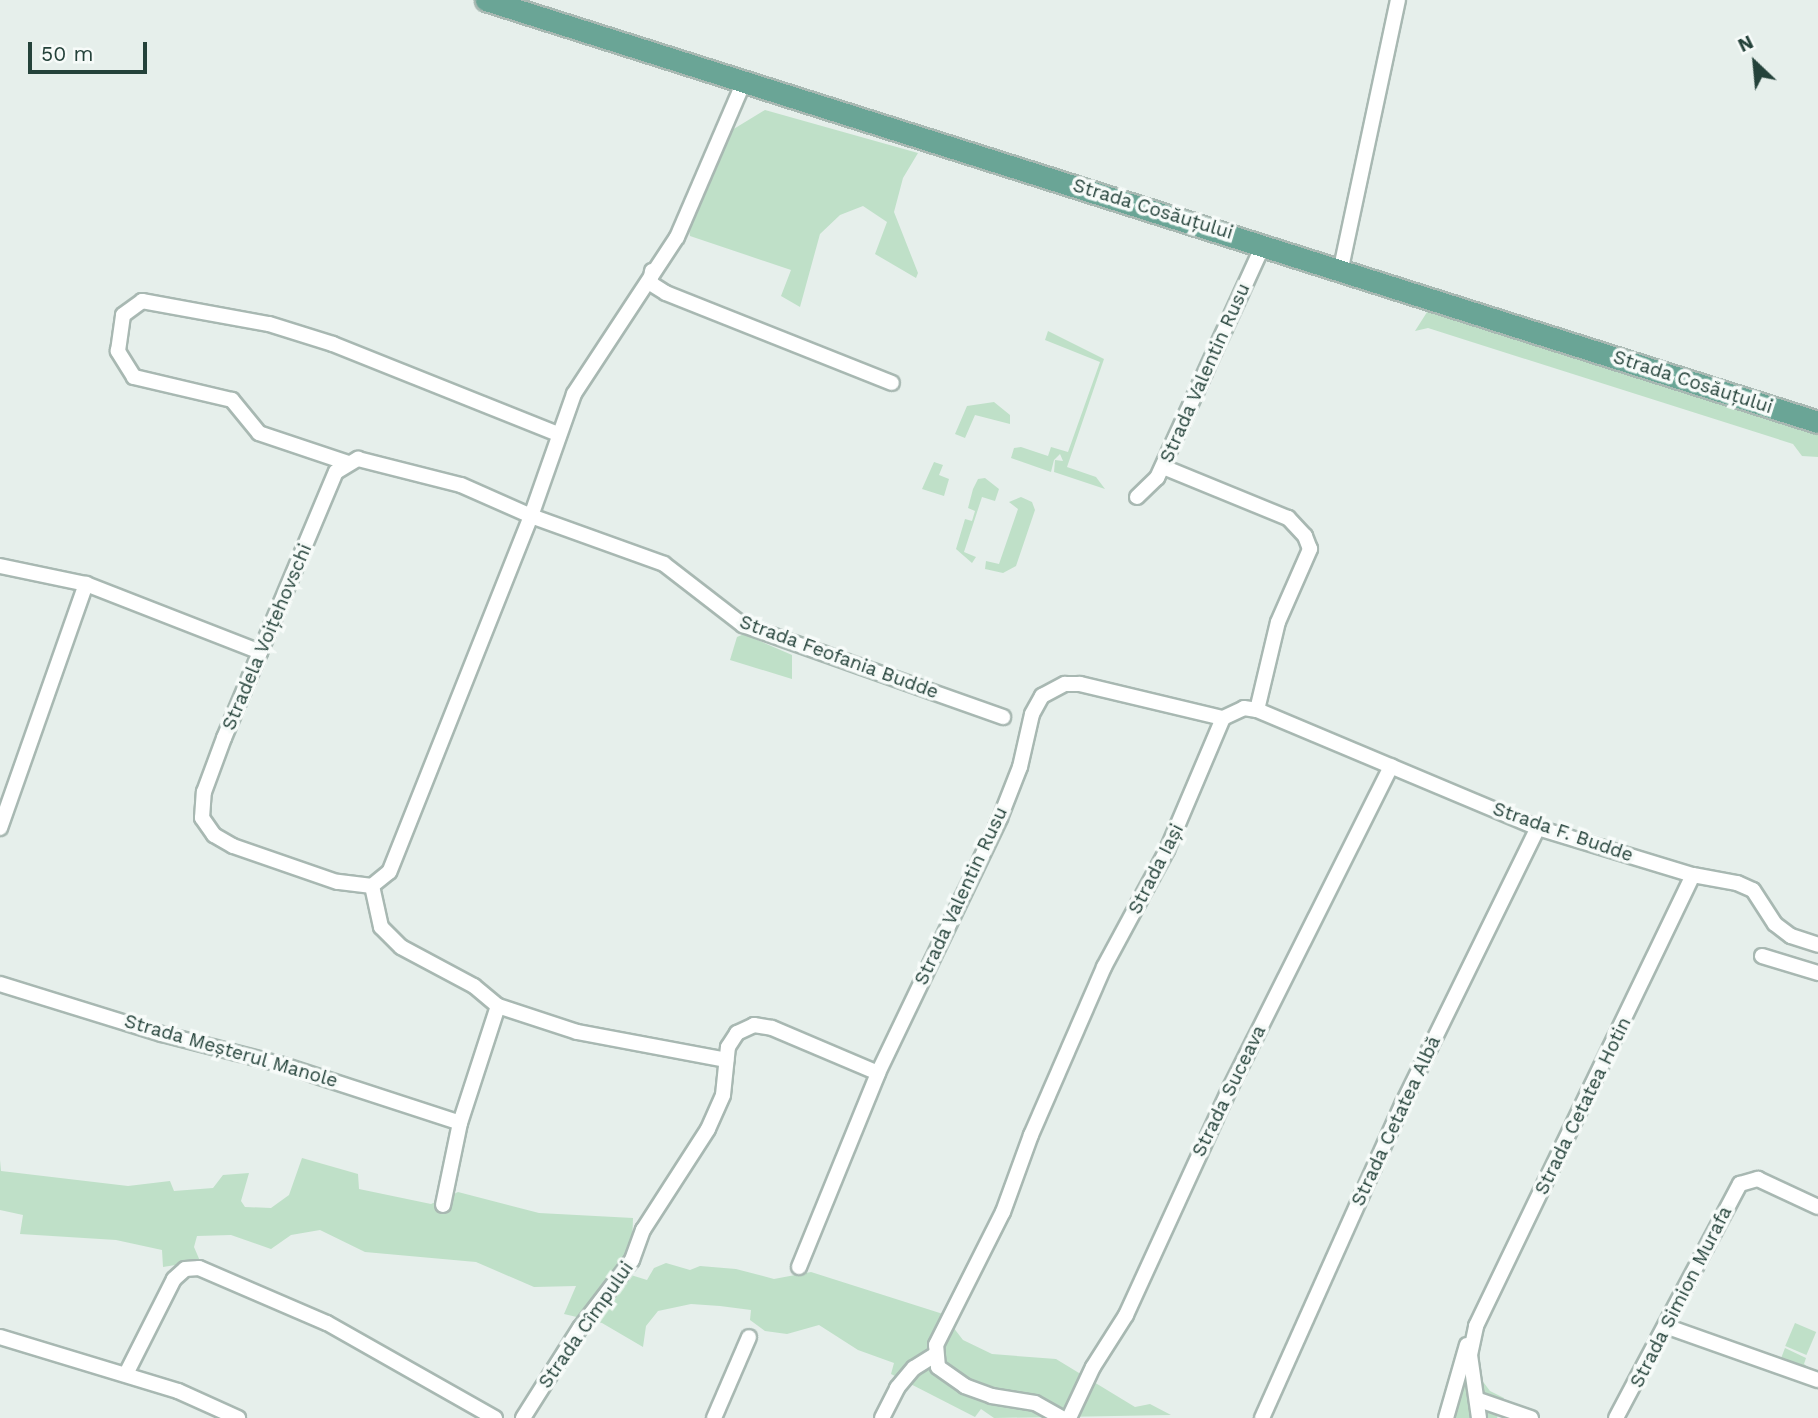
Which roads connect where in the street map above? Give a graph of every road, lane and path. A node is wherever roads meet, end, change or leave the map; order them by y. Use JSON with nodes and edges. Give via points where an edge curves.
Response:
{"nodes":[{"id":1,"x":486,"y":0,"type":"edge"},
{"id":2,"x":1398,"y":0,"type":"edge"},
{"id":3,"x":743,"y":84,"type":"junction"},
{"id":4,"x":1264,"y":243,"type":"junction"},
{"id":5,"x":1341,"y":268,"type":"junction"},
{"id":6,"x":653,"y":269,"type":"junction"},
{"id":7,"x":892,"y":383,"type":"dead end"},
{"id":8,"x":1818,"y":422,"type":"edge"},
{"id":9,"x":558,"y":434,"type":"junction"},
{"id":10,"x":348,"y":463,"type":"junction"},
{"id":11,"x":1163,"y":467,"type":"junction"},
{"id":12,"x":1137,"y":497,"type":"dead end"},
{"id":13,"x":531,"y":516,"type":"junction"},
{"id":14,"x":0,"y":566,"type":"edge"},
{"id":15,"x":86,"y":584,"type":"junction"},
{"id":16,"x":260,"y":652,"type":"junction"},
{"id":17,"x":1257,"y":710,"type":"junction"},
{"id":18,"x":1003,"y":717,"type":"dead end"},
{"id":19,"x":1223,"y":718,"type":"junction"},
{"id":20,"x":1391,"y":766,"type":"junction"},
{"id":21,"x":0,"y":828,"type":"edge"},
{"id":22,"x":1538,"y":828,"type":"junction"},
{"id":23,"x":1693,"y":874,"type":"junction"},
{"id":24,"x":372,"y":887,"type":"junction"},
{"id":25,"x":1818,"y":945,"type":"edge"},
{"id":26,"x":1762,"y":956,"type":"dead end"},
{"id":27,"x":1818,"y":974,"type":"edge"},
{"id":28,"x":0,"y":984,"type":"edge"},
{"id":29,"x":498,"y":1006,"type":"junction"},
{"id":30,"x":726,"y":1060,"type":"junction"},
{"id":31,"x":878,"y":1073,"type":"junction"},
{"id":32,"x":460,"y":1122,"type":"junction"},
{"id":33,"x":443,"y":1205,"type":"dead end"},
{"id":34,"x":1818,"y":1207,"type":"edge"},
{"id":35,"x":799,"y":1267,"type":"dead end"},
{"id":36,"x":1668,"y":1327,"type":"junction"},
{"id":37,"x":0,"y":1337,"type":"edge"},
{"id":38,"x":749,"y":1337,"type":"dead end"},
{"id":39,"x":1474,"y":1337,"type":"junction"},
{"id":40,"x":936,"y":1361,"type":"junction"},
{"id":41,"x":126,"y":1374,"type":"junction"},
{"id":42,"x":1818,"y":1380,"type":"edge"},
{"id":43,"x":1479,"y":1401,"type":"junction"},
{"id":44,"x":238,"y":1418,"type":"edge"},
{"id":45,"x":495,"y":1418,"type":"edge"},
{"id":46,"x":523,"y":1418,"type":"edge"},
{"id":47,"x":714,"y":1418,"type":"edge"},
{"id":48,"x":882,"y":1418,"type":"edge"},
{"id":49,"x":1062,"y":1418,"type":"edge"},
{"id":50,"x":1069,"y":1418,"type":"edge"},
{"id":51,"x":1262,"y":1418,"type":"edge"},
{"id":52,"x":1446,"y":1418,"type":"edge"},
{"id":53,"x":1479,"y":1418,"type":"edge"},
{"id":54,"x":1531,"y":1418,"type":"edge"},
{"id":55,"x":1616,"y":1418,"type":"edge"}],
"edges":[{"from":1,"to":3,"type":"main road","name":"Strada Cosăuțului"},
{"from":2,"to":5,"type":"street"},
{"from":3,"to":4,"type":"main road","name":"Strada Cosăuțului"},
{"from":3,"to":6,"type":"street","via":[[677,237]]},
{"from":4,"to":5,"type":"main road","name":"Strada Cosăuțului"},
{"from":4,"to":11,"type":"street","name":"Strada Valentin Rusu"},
{"from":5,"to":8,"type":"main road","name":"Strada Cosăuțului"},
{"from":6,"to":7,"type":"street","via":[[650,283],[666,293]]},
{"from":6,"to":9,"type":"street","via":[[587,373]]},
{"from":9,"to":10,"type":"street","name":"Strada Feofania Budde","via":[[333,344],[269,324],[142,301],[123,315],[118,351],[134,377],[232,400],[259,433]]},
{"from":9,"to":13,"type":"street"},
{"from":10,"to":13,"type":"street","name":"Strada Feofania Budde","via":[[358,459],[426,475],[495,498]]},
{"from":10,"to":16,"type":"street","name":"Stradela Voițehovschi","via":[[337,472]]},
{"from":11,"to":12,"type":"street","name":"Strada Valentin Rusu"},
{"from":11,"to":17,"type":"street","via":[[1288,519],[1305,536],[1310,549],[1278,622]]},
{"from":13,"to":18,"type":"street","name":"Strada Feofania Budde","via":[[664,564],[743,625]]},
{"from":13,"to":24,"type":"street","via":[[412,820],[389,872]]},
{"from":14,"to":15,"type":"street"},
{"from":15,"to":16,"type":"street"},
{"from":15,"to":21,"type":"street"},
{"from":16,"to":24,"type":"street","name":"Stradela Voițehovschi","via":[[204,792],[202,818],[214,835],[233,846],[325,879]]},
{"from":17,"to":19,"type":"street","via":[[1244,708]]},
{"from":17,"to":20,"type":"street","name":"Strada F. Budde"},
{"from":19,"to":31,"type":"street","name":"Strada Valentin Rusu","via":[[1080,684],[1065,684],[1042,696],[1032,714],[1020,767],[1000,818]]},
{"from":19,"to":40,"type":"street","name":"Strada Iași","via":[[1167,850],[1104,967]]},
{"from":20,"to":22,"type":"street","name":"Strada F. Budde"},
{"from":20,"to":50,"type":"street","name":"Strada Suceava","via":[[1230,1088],[1126,1315],[1093,1367]]},
{"from":22,"to":23,"type":"street","name":"Strada F. Budde"},
{"from":22,"to":51,"type":"street","name":"Strada Cetatea Albă","via":[[1403,1103]]},
{"from":23,"to":25,"type":"street","name":"Strada F. Budde","via":[[1753,890],[1775,924],[1791,936]]},
{"from":23,"to":39,"type":"street","name":"Strada Cetatea Hotin"},
{"from":24,"to":29,"type":"street","via":[[381,927],[401,947],[474,986]]},
{"from":26,"to":27,"type":"street"},
{"from":28,"to":32,"type":"street","name":"Strada Meșterul Manole","via":[[162,1034],[284,1065]]},
{"from":29,"to":30,"type":"street","via":[[577,1032]]},
{"from":29,"to":32,"type":"street"},
{"from":30,"to":31,"type":"street","via":[[737,1033],[754,1025],[772,1028]]},
{"from":30,"to":46,"type":"street","name":"Strada Cîmpului","via":[[723,1095],[708,1129],[643,1230],[632,1261],[580,1328]]},
{"from":31,"to":35,"type":"street","name":"Strada Valentin Rusu"},
{"from":32,"to":33,"type":"street"},
{"from":34,"to":36,"type":"street","name":"Strada Simion Murafa","via":[[1767,1182],[1749,1180],[1735,1191]]},
{"from":36,"to":42,"type":"street"},
{"from":36,"to":55,"type":"street","name":"Strada Simion Murafa"},
{"from":37,"to":41,"type":"street"},
{"from":38,"to":47,"type":"street"},
{"from":39,"to":43,"type":"street","name":"Strada Cetatea Hotin","via":[[1471,1376]]},
{"from":39,"to":52,"type":"street","name":"Strada Cetatea Hotin","via":[[1464,1355]]},
{"from":40,"to":48,"type":"street","via":[[914,1368],[897,1388]]},
{"from":40,"to":49,"type":"street","via":[[976,1392],[1035,1404]]},
{"from":41,"to":44,"type":"street"},
{"from":41,"to":45,"type":"street","via":[[153,1315],[180,1272],[199,1268],[327,1322]]},
{"from":43,"to":53,"type":"street","name":"Strada Cetatea Hotin"},
{"from":43,"to":54,"type":"street"}]}
